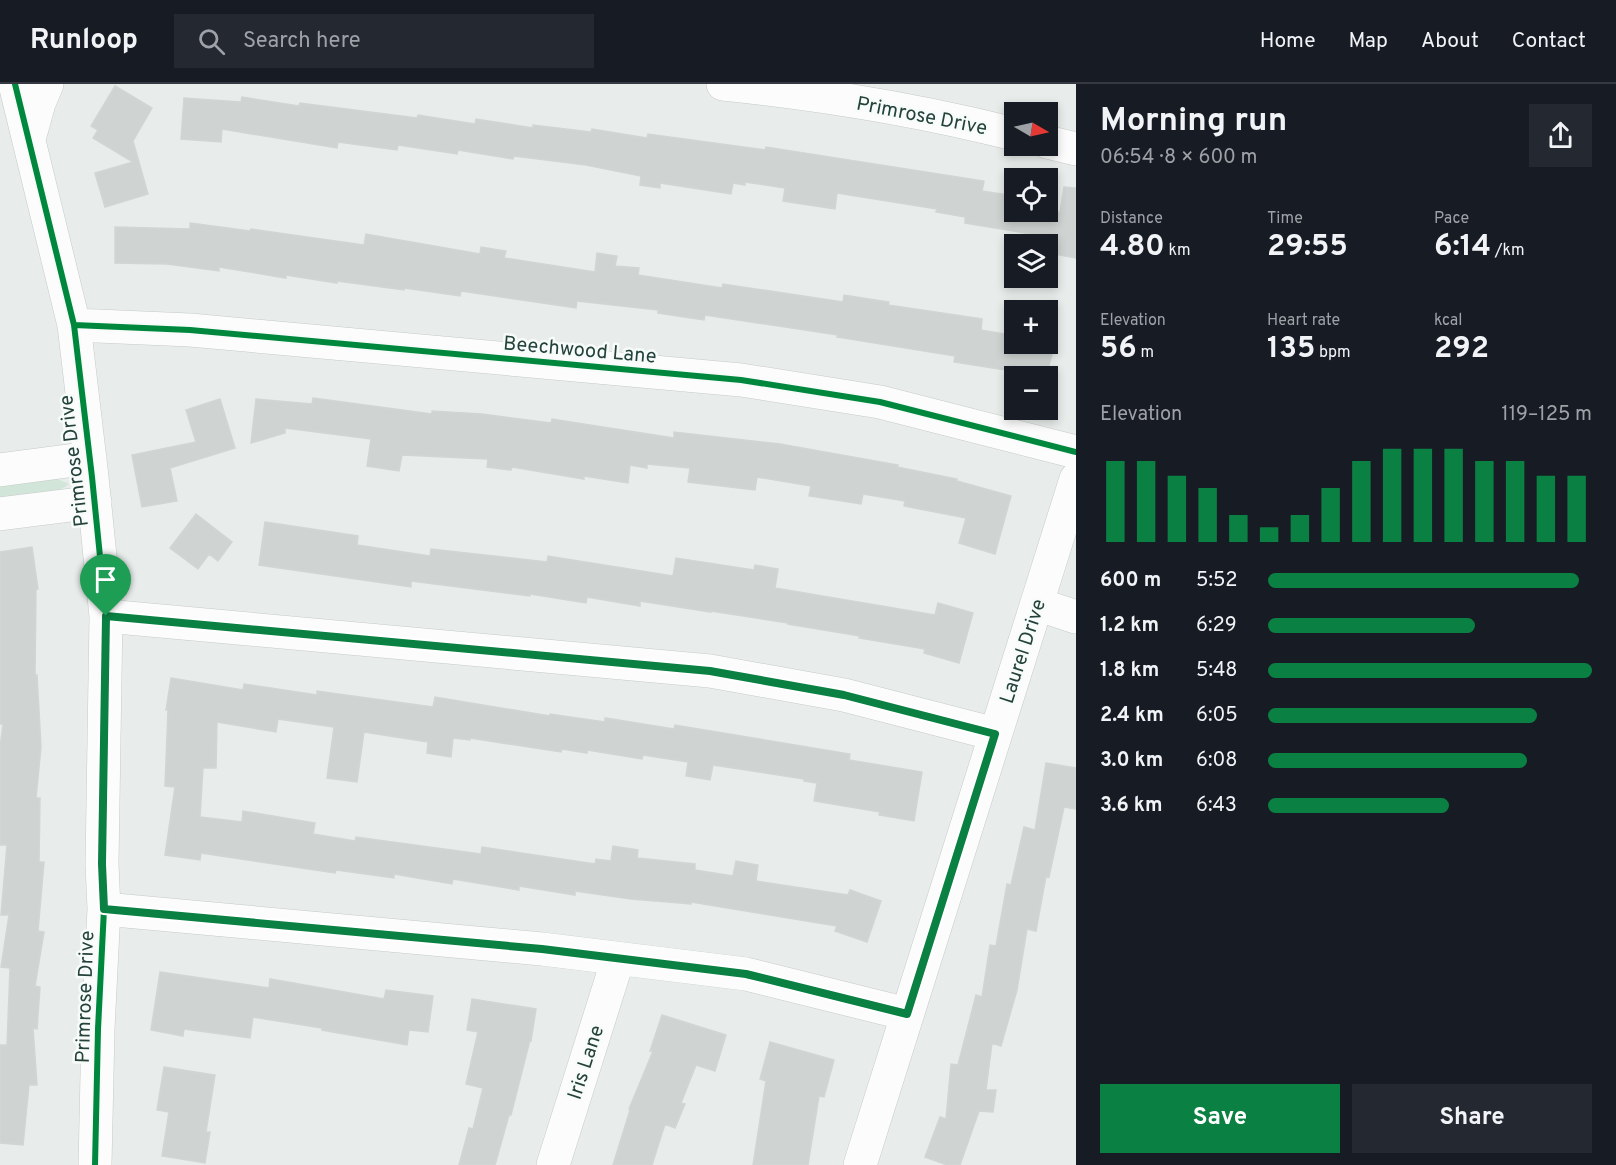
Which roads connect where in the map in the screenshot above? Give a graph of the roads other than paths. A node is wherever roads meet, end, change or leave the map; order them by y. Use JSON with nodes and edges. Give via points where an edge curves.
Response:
{"nodes":[{"id":1,"x":15,"y":84,"type":"edge"},
{"id":2,"x":47,"y":84,"type":"edge"},
{"id":3,"x":723,"y":84,"type":"edge"},
{"id":4,"x":1004,"y":131,"type":"edge"},
{"id":5,"x":28,"y":143,"type":"junction"},
{"id":6,"x":1058,"y":145,"type":"edge"},
{"id":7,"x":1076,"y":149,"type":"edge"},
{"id":8,"x":74,"y":325,"type":"junction"},
{"id":9,"x":1076,"y":452,"type":"edge"},
{"id":10,"x":90,"y":458,"type":"junction"},
{"id":11,"x":0,"y":470,"type":"edge"},
{"id":12,"x":1076,"y":479,"type":"edge"},
{"id":13,"x":95,"y":502,"type":"junction"},
{"id":14,"x":0,"y":514,"type":"edge"},
{"id":15,"x":1038,"y":604,"type":"junction"},
{"id":16,"x":106,"y":616,"type":"junction"},
{"id":17,"x":1076,"y":617,"type":"edge"},
{"id":18,"x":995,"y":734,"type":"junction"},
{"id":19,"x":104,"y":909,"type":"junction"},
{"id":20,"x":618,"y":958,"type":"junction"},
{"id":21,"x":907,"y":1014,"type":"junction"},
{"id":22,"x":95,"y":1165,"type":"edge"},
{"id":23,"x":553,"y":1165,"type":"edge"},
{"id":24,"x":860,"y":1165,"type":"edge"}],
"edges":[{"from":1,"to":5,"type":"street","name":"Primrose Drive"},
{"from":2,"to":5,"type":"street","name":"Primrose Drive"},
{"from":3,"to":4,"type":"street","name":"Primrose Drive","via":[[949,117]]},
{"from":5,"to":8,"type":"street","name":"Primrose Drive"},
{"from":6,"to":7,"type":"street"},
{"from":8,"to":9,"type":"street","name":"Beechwood Lane","via":[[190,330],[741,380],[880,402]]},
{"from":8,"to":10,"type":"street","name":"Primrose Drive"},
{"from":10,"to":11,"type":"street"},
{"from":10,"to":13,"type":"street","name":"Primrose Drive"},
{"from":12,"to":15,"type":"street","name":"Laurel Drive"},
{"from":13,"to":14,"type":"street"},
{"from":13,"to":16,"type":"street","name":"Primrose Drive"},
{"from":15,"to":17,"type":"street"},
{"from":15,"to":18,"type":"street","name":"Laurel Drive"},
{"from":16,"to":18,"type":"street","via":[[710,671],[844,695]]},
{"from":16,"to":19,"type":"street","name":"Primrose Drive"},
{"from":18,"to":21,"type":"street","name":"Laurel Drive"},
{"from":19,"to":20,"type":"street"},
{"from":19,"to":22,"type":"street","name":"Primrose Drive"},
{"from":20,"to":21,"type":"street","via":[[746,974]]},
{"from":20,"to":23,"type":"street","name":"Iris Lane"},
{"from":21,"to":24,"type":"street","name":"Laurel Drive"}]}
